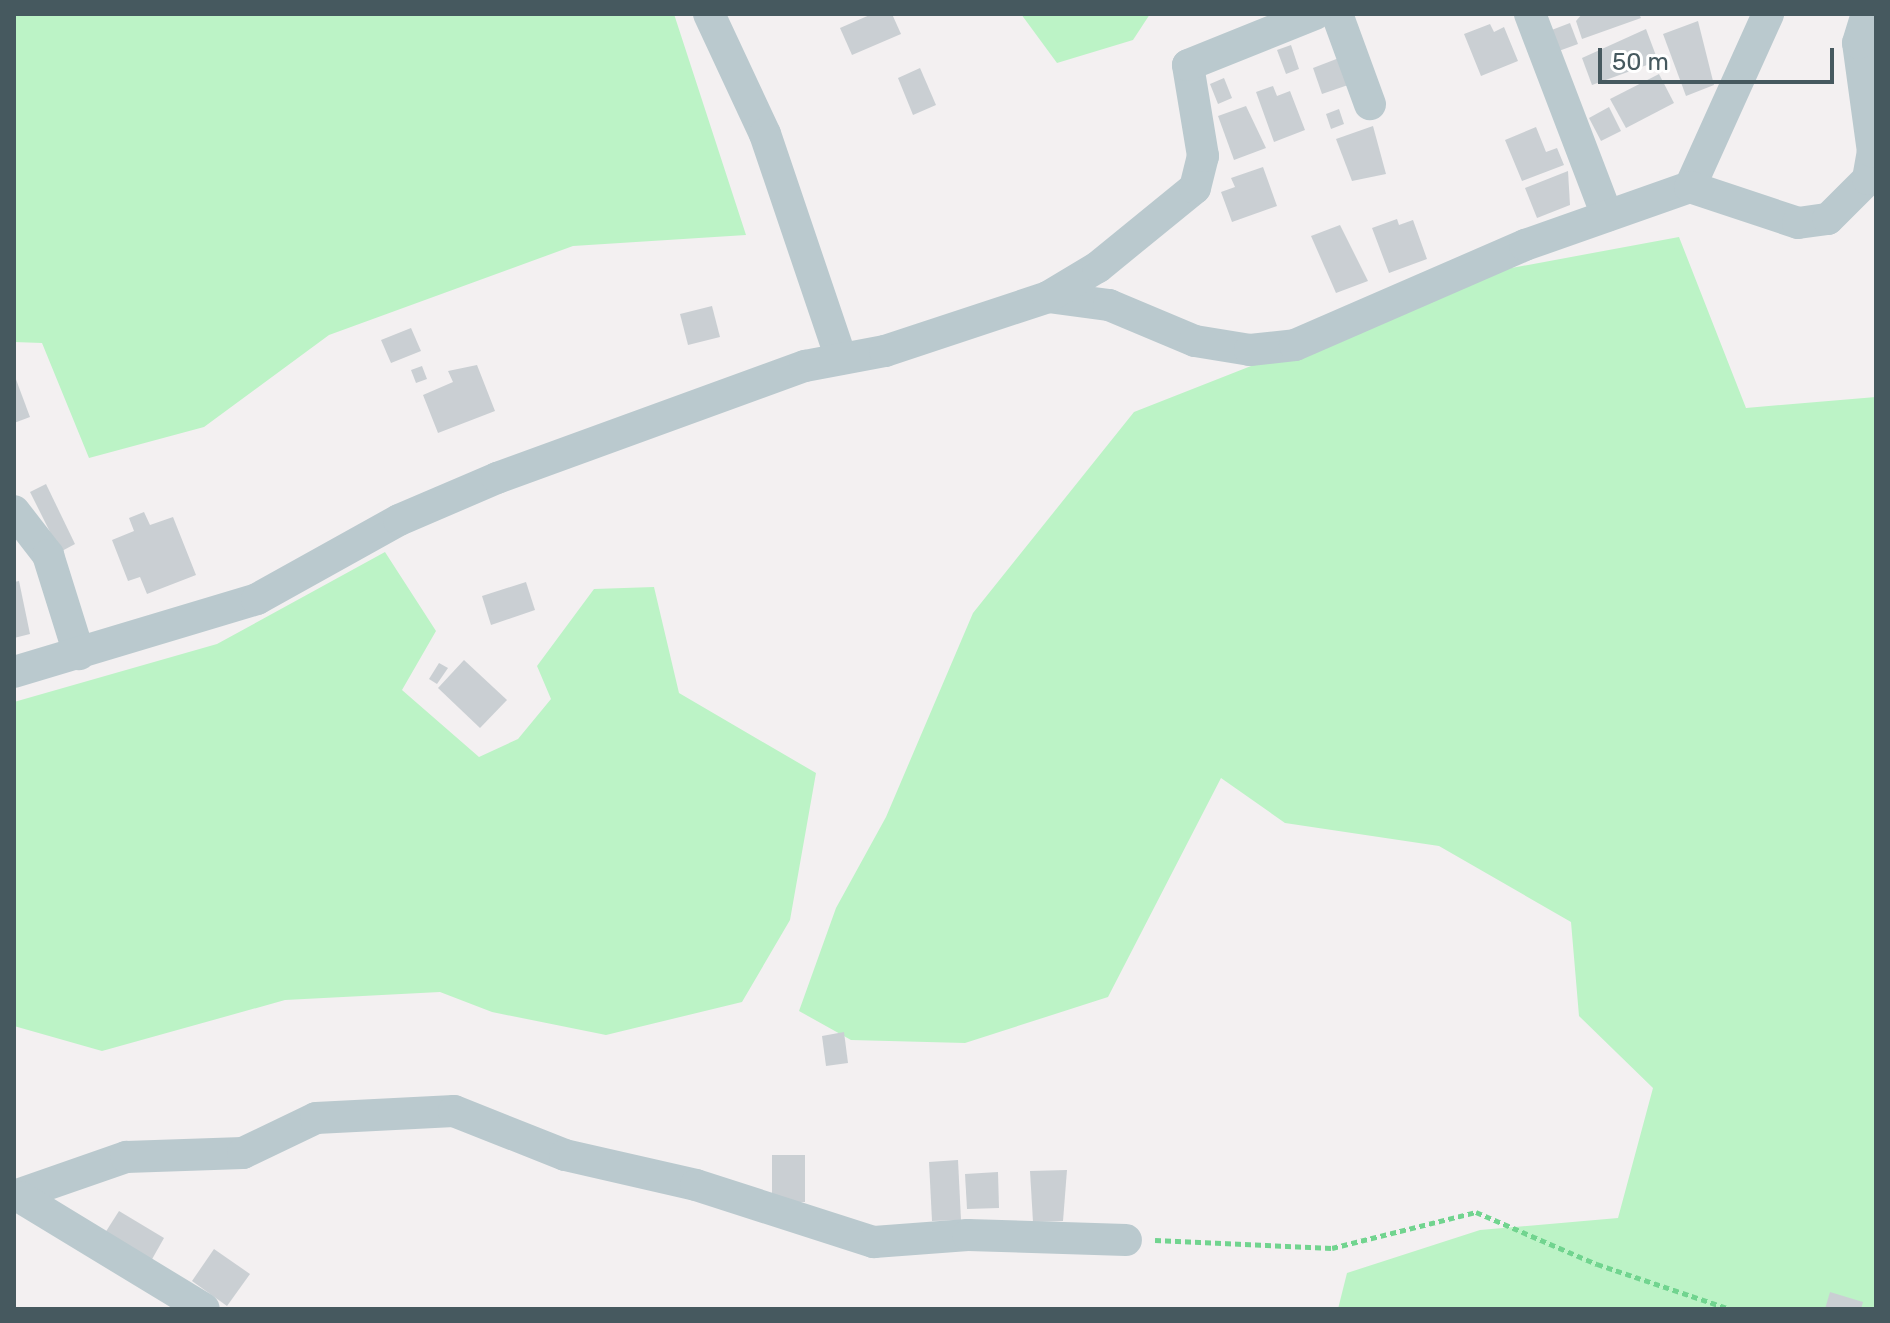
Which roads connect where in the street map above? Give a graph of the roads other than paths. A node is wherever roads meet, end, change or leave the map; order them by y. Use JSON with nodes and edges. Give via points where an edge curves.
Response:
{"nodes":[{"id":1,"x":709,"y":14,"type":"edge"},
{"id":2,"x":1315,"y":14,"type":"edge"},
{"id":3,"x":1337,"y":14,"type":"edge"},
{"id":4,"x":1530,"y":14,"type":"edge"},
{"id":5,"x":1768,"y":14,"type":"edge"},
{"id":6,"x":1867,"y":14,"type":"edge"},
{"id":7,"x":1370,"y":104,"type":"dead end"},
{"id":8,"x":1690,"y":187,"type":"junction"},
{"id":9,"x":1607,"y":216,"type":"junction"},
{"id":10,"x":1048,"y":297,"type":"junction"},
{"id":11,"x":841,"y":359,"type":"junction"},
{"id":12,"x":14,"y":511,"type":"edge"},
{"id":13,"x":79,"y":654,"type":"junction"},
{"id":14,"x":14,"y":672,"type":"edge"},
{"id":15,"x":17,"y":1196,"type":"edge"},
{"id":16,"x":1126,"y":1240,"type":"road end"},
{"id":17,"x":204,"y":1309,"type":"edge"}],
"edges":[{"from":1,"to":11,"type":"street","via":[[765,134]]},
{"from":2,"to":10,"type":"street","via":[[1188,65],[1203,156],[1195,188],[1098,267]]},
{"from":3,"to":7,"type":"street"},
{"from":4,"to":9,"type":"street"},
{"from":5,"to":8,"type":"street"},
{"from":6,"to":8,"type":"street","via":[[1858,43],[1873,152],[1868,179],[1850,202],[1828,219],[1798,223]]},
{"from":8,"to":9,"type":"street"},
{"from":9,"to":10,"type":"street","via":[[1295,345],[1250,350],[1195,341],[1109,305]]},
{"from":10,"to":11,"type":"street"},
{"from":11,"to":13,"type":"street","via":[[497,478],[399,520],[257,599]]},
{"from":12,"to":13,"type":"street","via":[[48,555]]},
{"from":13,"to":14,"type":"street"},
{"from":15,"to":16,"type":"street","via":[[126,1157],[243,1153],[316,1118],[454,1111],[565,1155],[696,1185],[874,1242],[968,1235]]},
{"from":15,"to":17,"type":"street"}]}
